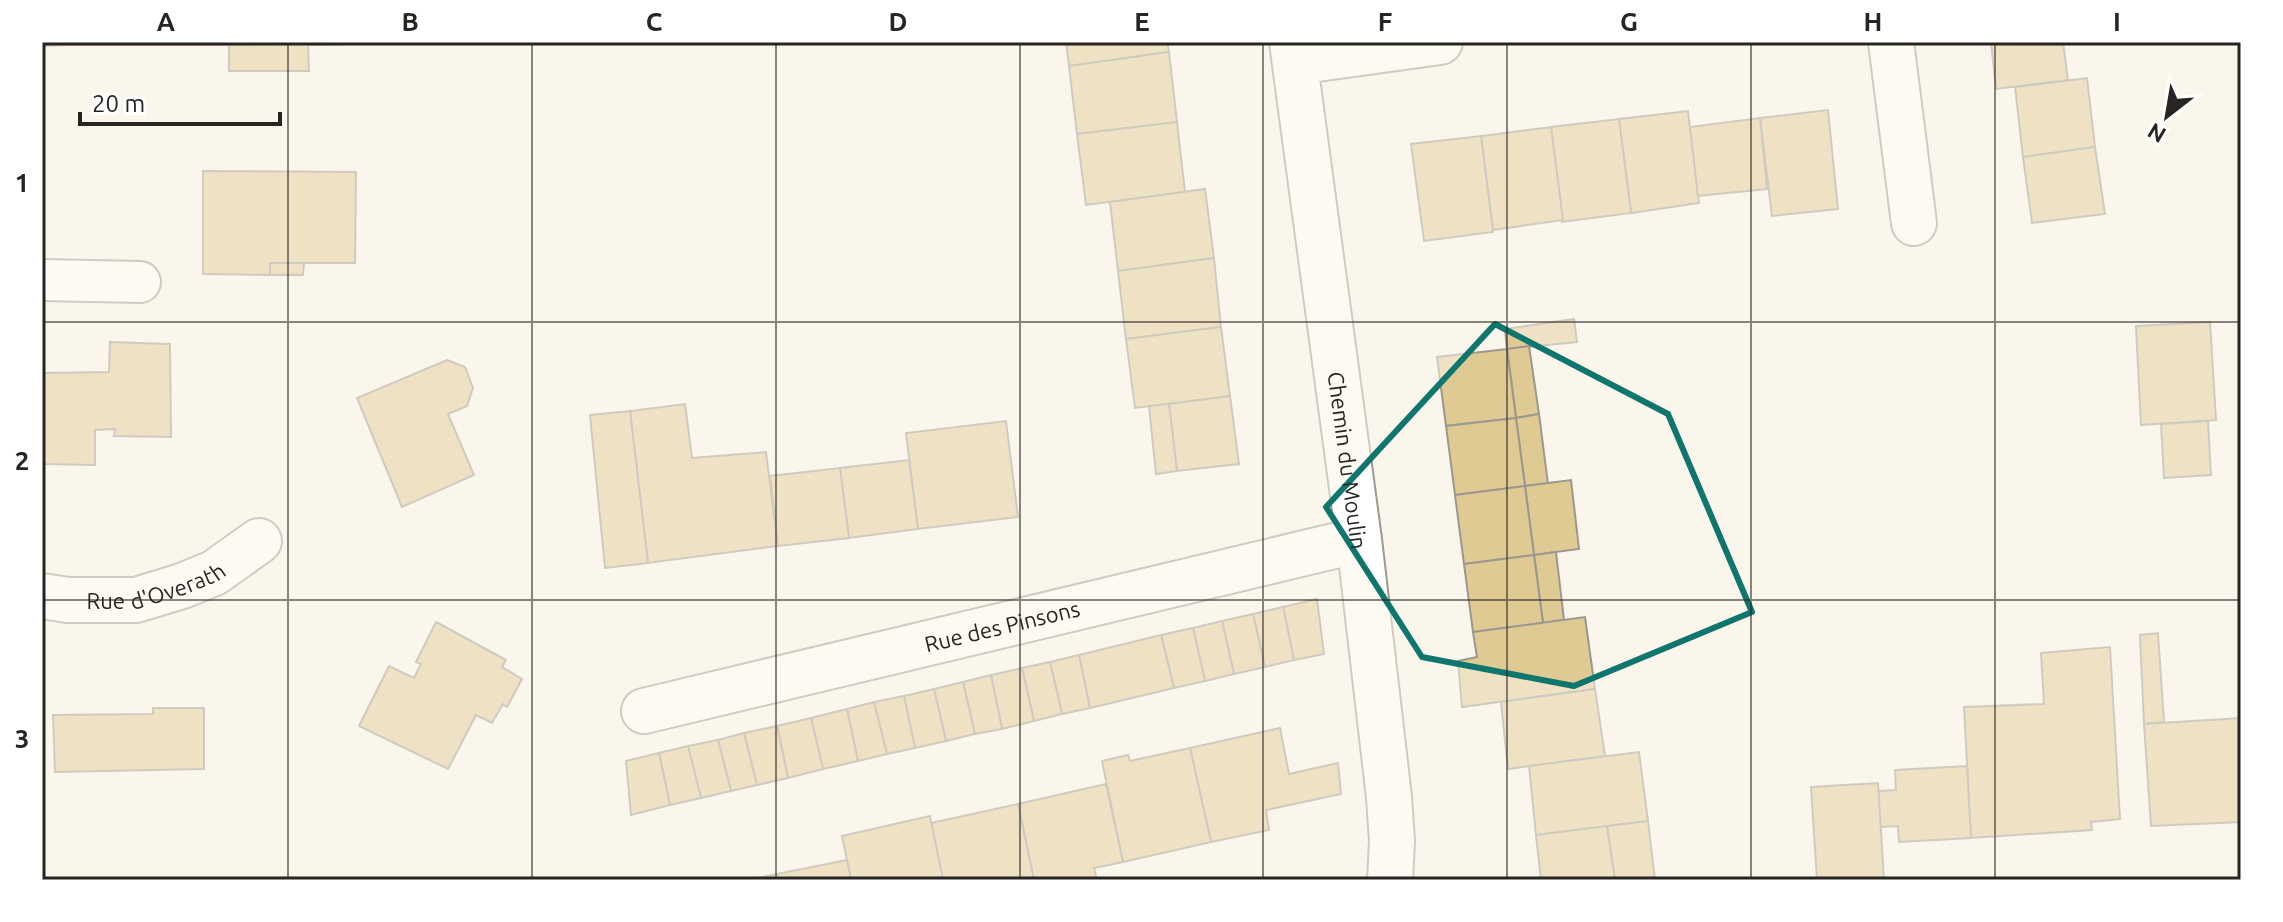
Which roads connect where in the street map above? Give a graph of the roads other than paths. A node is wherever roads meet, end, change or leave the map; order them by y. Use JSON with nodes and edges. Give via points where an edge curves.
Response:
{"nodes":[{"id":1,"x":1440,"y":42,"type":"edge"},
{"id":2,"x":1891,"y":42,"type":"edge"},
{"id":3,"x":1294,"y":52,"type":"edge"},
{"id":4,"x":1914,"y":223,"type":"dead end"},
{"id":5,"x":42,"y":280,"type":"edge"},
{"id":6,"x":140,"y":282,"type":"dead end"},
{"id":7,"x":1359,"y":540,"type":"junction"},
{"id":8,"x":259,"y":541,"type":"dead end"},
{"id":9,"x":42,"y":596,"type":"edge"},
{"id":10,"x":644,"y":711,"type":"dead end"},
{"id":11,"x":1390,"y":880,"type":"edge"}],
"edges":[{"from":1,"to":3,"type":"street"},
{"from":2,"to":4,"type":"street"},
{"from":3,"to":7,"type":"street","name":"Chemin du Moulin"},
{"from":5,"to":6,"type":"lane"},
{"from":7,"to":10,"type":"street","name":"Rue des Pinsons"},
{"from":7,"to":11,"type":"street","name":"Chemin du Moulin","via":[[1389,797]]},
{"from":8,"to":9,"type":"street","name":"Rue d'Overath","via":[[214,573],[136,600]]}]}
